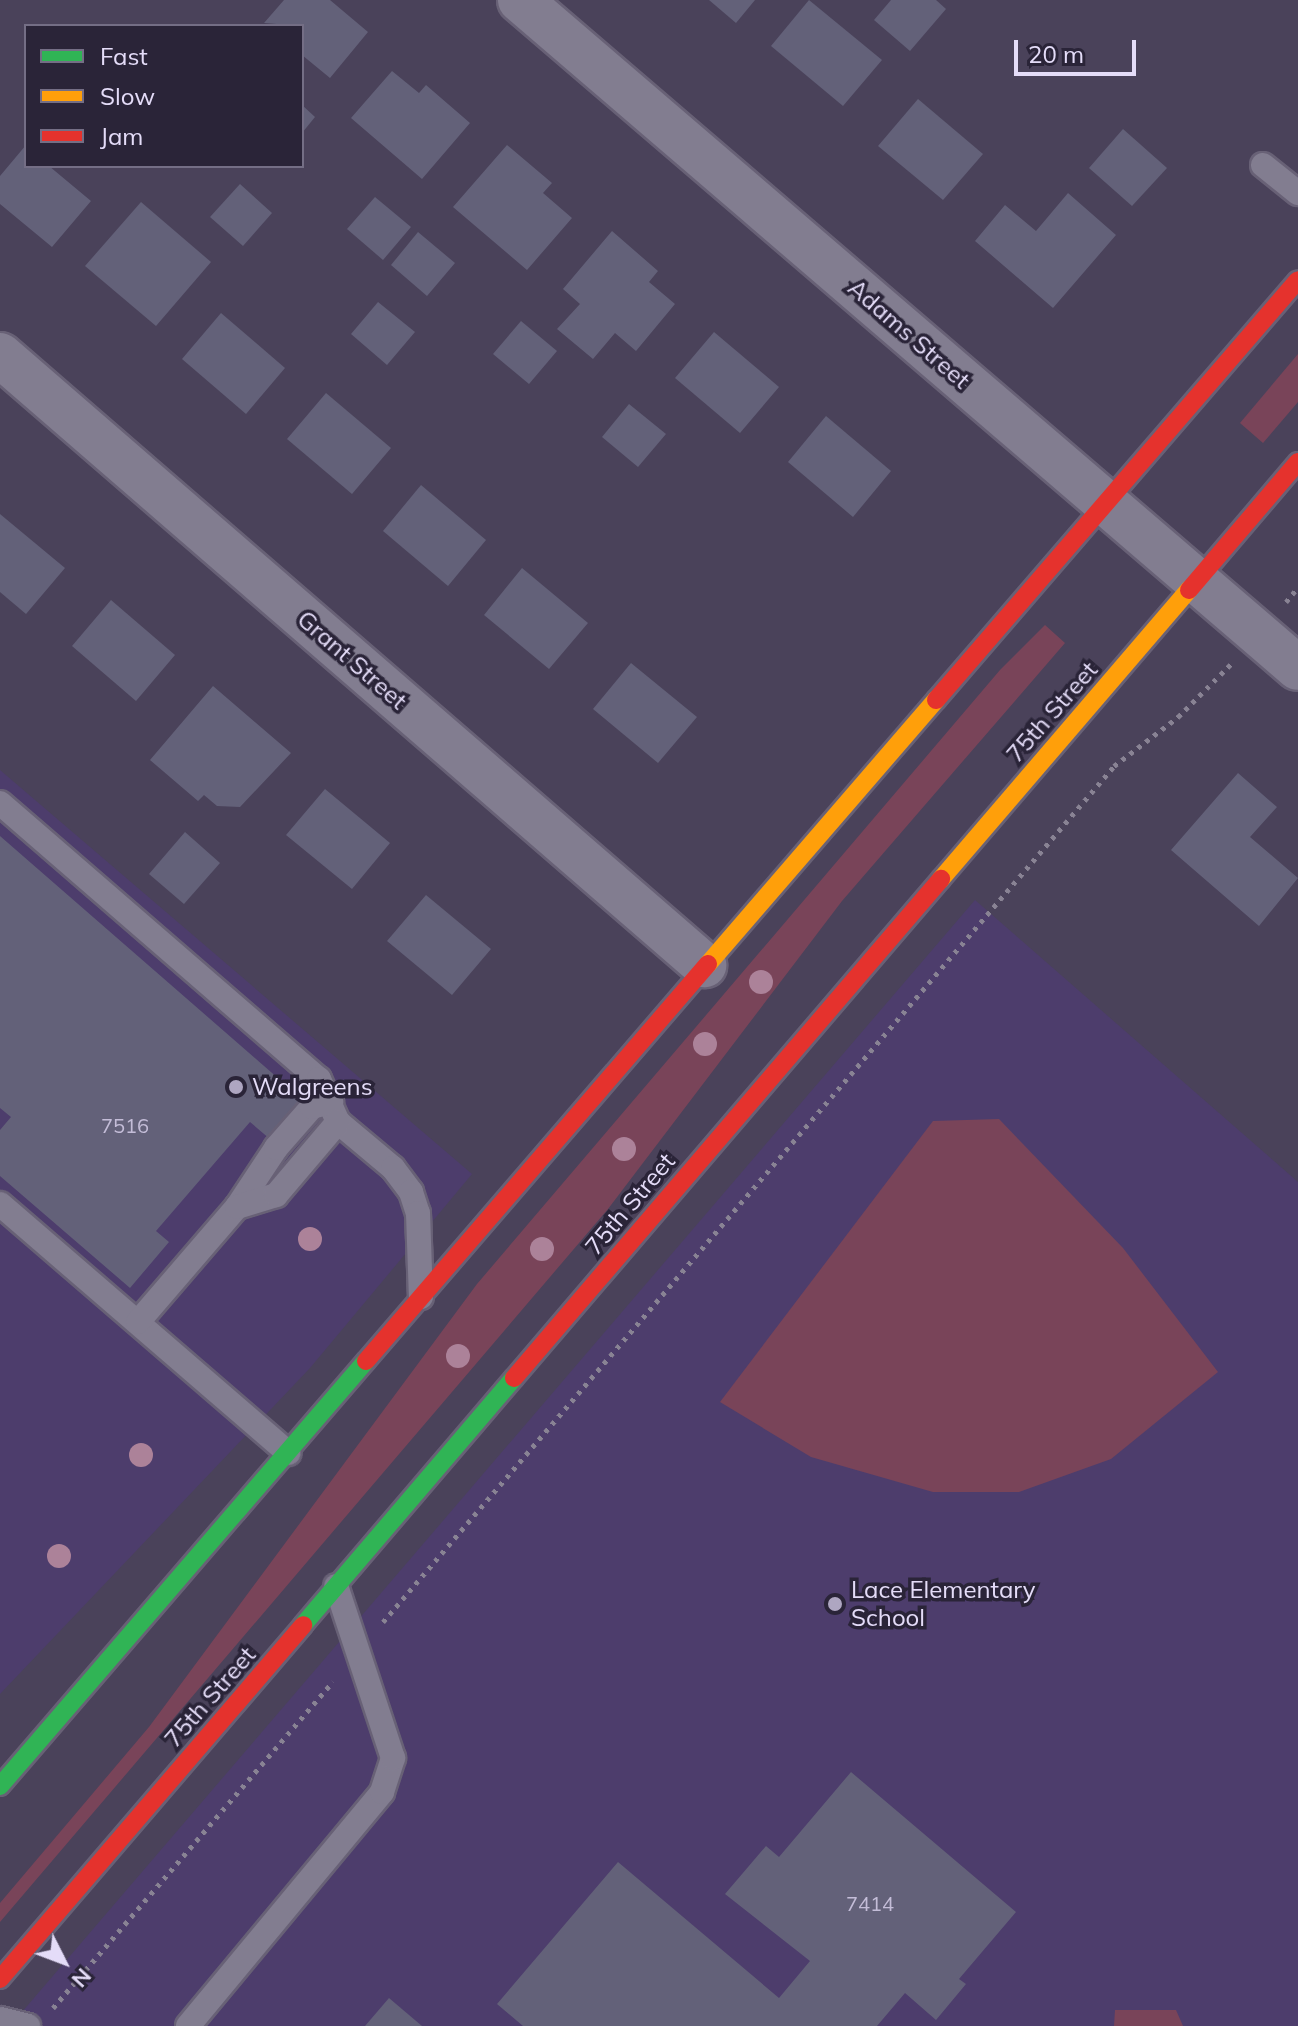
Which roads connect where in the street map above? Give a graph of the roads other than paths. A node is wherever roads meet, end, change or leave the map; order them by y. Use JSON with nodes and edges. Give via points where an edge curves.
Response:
{"nodes":[{"id":1,"x":520,"y":0,"type":"edge"},
{"id":2,"x":1263,"y":165,"type":"dead end"},
{"id":3,"x":1298,"y":193,"type":"edge"},
{"id":4,"x":1298,"y":280,"type":"edge"},
{"id":5,"x":0,"y":355,"type":"edge"},
{"id":6,"x":1298,"y":462,"type":"edge"},
{"id":7,"x":1108,"y":504,"type":"junction"},
{"id":8,"x":1196,"y":581,"type":"junction"},
{"id":9,"x":1298,"y":668,"type":"edge"},
{"id":10,"x":0,"y":803,"type":"edge"},
{"id":11,"x":704,"y":965,"type":"junction"},
{"id":12,"x":334,"y":1112,"type":"junction"},
{"id":13,"x":0,"y":1204,"type":"edge"},
{"id":14,"x":421,"y":1297,"type":"junction"},
{"id":15,"x":138,"y":1322,"type":"junction"},
{"id":16,"x":288,"y":1453,"type":"junction"},
{"id":17,"x":336,"y":1586,"type":"junction"},
{"id":18,"x":0,"y":1786,"type":"edge"},
{"id":19,"x":0,"y":1979,"type":"edge"},
{"id":20,"x":0,"y":2019,"type":"edge"},
{"id":21,"x":28,"y":2026,"type":"edge"},
{"id":22,"x":188,"y":2026,"type":"edge"}],
"edges":[{"from":1,"to":7,"type":"street","name":"Adams Street"},
{"from":2,"to":3,"type":"lane"},
{"from":4,"to":7,"type":"main road"},
{"from":5,"to":11,"type":"street","name":"Grant Street"},
{"from":6,"to":8,"type":"main road","name":"75th Street"},
{"from":7,"to":8,"type":"street","name":"Adams Street"},
{"from":7,"to":11,"type":"main road"},
{"from":8,"to":9,"type":"street","name":"Adams Street"},
{"from":8,"to":17,"type":"main road","name":"75th Street"},
{"from":10,"to":12,"type":"lane","via":[[309,1067]]},
{"from":11,"to":14,"type":"main road"},
{"from":12,"to":14,"type":"lane","via":[[411,1192],[418,1213]]},
{"from":12,"to":15,"type":"lane","via":[[276,1195],[237,1207]]},
{"from":13,"to":15,"type":"lane"},
{"from":14,"to":16,"type":"main road"},
{"from":15,"to":16,"type":"lane"},
{"from":16,"to":18,"type":"main road"},
{"from":17,"to":19,"type":"main road","name":"75th Street"},
{"from":17,"to":22,"type":"lane","via":[[393,1758],[382,1792]]},
{"from":20,"to":21,"type":"lane"}]}
